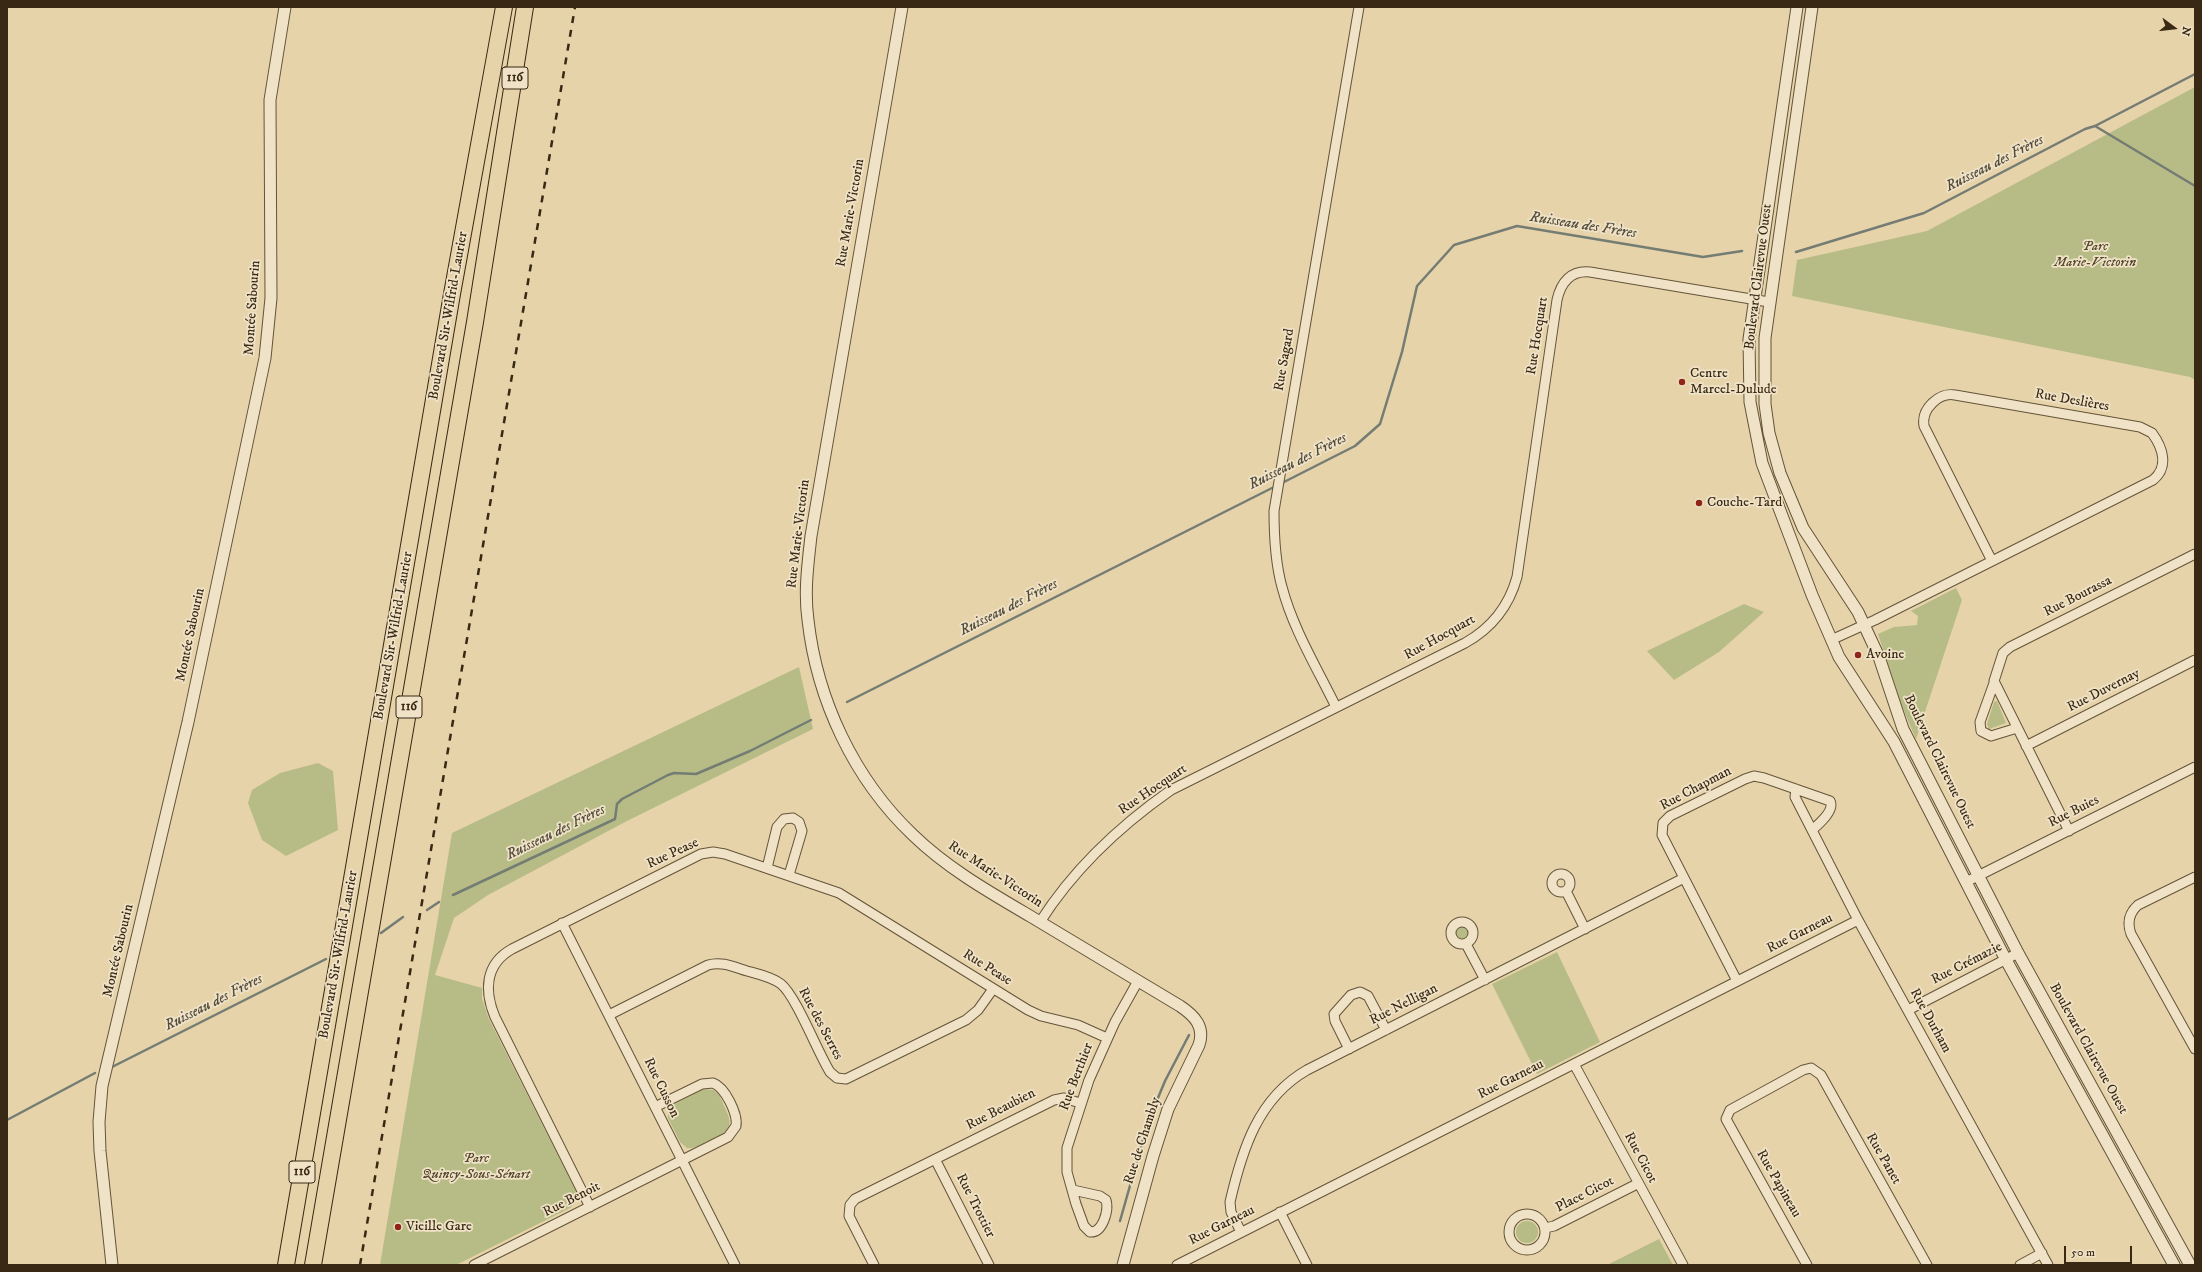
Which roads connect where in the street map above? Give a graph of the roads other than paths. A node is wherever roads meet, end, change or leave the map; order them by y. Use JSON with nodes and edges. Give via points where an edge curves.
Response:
{"nodes":[{"id":1,"x":285,"y":7,"type":"edge"},
{"id":2,"x":504,"y":7,"type":"edge"},
{"id":3,"x":525,"y":7,"type":"edge"},
{"id":4,"x":902,"y":7,"type":"edge"},
{"id":5,"x":1359,"y":7,"type":"edge"},
{"id":6,"x":1797,"y":7,"type":"edge"},
{"id":7,"x":1812,"y":7,"type":"edge"},
{"id":8,"x":1777,"y":141,"type":"junction"},
{"id":9,"x":1792,"y":143,"type":"junction"},
{"id":10,"x":1754,"y":300,"type":"junction"},
{"id":11,"x":1769,"y":302,"type":"junction"},
{"id":12,"x":1762,"y":463,"type":"junction"},
{"id":13,"x":1777,"y":463,"type":"junction"},
{"id":14,"x":2195,"y":554,"type":"edge"},
{"id":15,"x":1992,"y":561,"type":"junction"},
{"id":16,"x":1865,"y":625,"type":"junction"},
{"id":17,"x":1831,"y":640,"type":"junction"},
{"id":18,"x":2195,"y":660,"type":"edge"},
{"id":19,"x":1994,"y":683,"type":"junction"},
{"id":20,"x":1336,"y":707,"type":"junction"},
{"id":21,"x":2017,"y":728,"type":"junction"},
{"id":22,"x":2026,"y":746,"type":"junction"},
{"id":23,"x":2195,"y":767,"type":"edge"},
{"id":24,"x":1796,"y":788,"type":"junction"},
{"id":25,"x":1812,"y":830,"type":"junction"},
{"id":26,"x":2069,"y":831,"type":"junction"},
{"id":27,"x":767,"y":868,"type":"junction"},
{"id":28,"x":789,"y":875,"type":"junction"},
{"id":29,"x":1979,"y":876,"type":"junction"},
{"id":30,"x":2195,"y":877,"type":"edge"},
{"id":31,"x":1684,"y":878,"type":"junction"},
{"id":32,"x":1966,"y":882,"type":"junction"},
{"id":33,"x":1566,"y":891,"type":"dead end"},
{"id":34,"x":1858,"y":920,"type":"junction"},
{"id":35,"x":1040,"y":922,"type":"junction"},
{"id":36,"x":562,"y":923,"type":"junction"},
{"id":37,"x":1585,"y":929,"type":"junction"},
{"id":38,"x":1466,"y":944,"type":"dead end"},
{"id":39,"x":2018,"y":953,"type":"junction"},
{"id":40,"x":2006,"y":960,"type":"junction"},
{"id":41,"x":1485,"y":980,"type":"junction"},
{"id":42,"x":1138,"y":981,"type":"junction"},
{"id":43,"x":1737,"y":981,"type":"junction"},
{"id":44,"x":994,"y":989,"type":"junction"},
{"id":45,"x":1908,"y":1010,"type":"junction"},
{"id":46,"x":609,"y":1015,"type":"junction"},
{"id":47,"x":1201,"y":1030,"type":"joint"},
{"id":48,"x":1386,"y":1030,"type":"junction"},
{"id":49,"x":1107,"y":1038,"type":"junction"},
{"id":50,"x":1349,"y":1048,"type":"junction"},
{"id":51,"x":2195,"y":1049,"type":"edge"},
{"id":52,"x":1574,"y":1064,"type":"junction"},
{"id":53,"x":1813,"y":1069,"type":"joint"},
{"id":54,"x":1080,"y":1103,"type":"junction"},
{"id":55,"x":655,"y":1107,"type":"junction"},
{"id":56,"x":935,"y":1159,"type":"junction"},
{"id":57,"x":682,"y":1160,"type":"junction"},
{"id":58,"x":1637,"y":1184,"type":"junction"},
{"id":59,"x":1073,"y":1190,"type":"junction"},
{"id":60,"x":590,"y":1206,"type":"junction"},
{"id":61,"x":1280,"y":1212,"type":"junction"},
{"id":62,"x":1545,"y":1228,"type":"junction"},
{"id":63,"x":1241,"y":1232,"type":"junction"},
{"id":64,"x":2042,"y":1253,"type":"junction"},
{"id":65,"x":112,"y":1265,"type":"edge"},
{"id":66,"x":286,"y":1265,"type":"edge"},
{"id":67,"x":313,"y":1265,"type":"edge"},
{"id":68,"x":474,"y":1265,"type":"edge"},
{"id":69,"x":735,"y":1265,"type":"edge"},
{"id":70,"x":874,"y":1265,"type":"edge"},
{"id":71,"x":989,"y":1265,"type":"edge"},
{"id":72,"x":1125,"y":1265,"type":"edge"},
{"id":73,"x":1176,"y":1265,"type":"edge"},
{"id":74,"x":1307,"y":1265,"type":"edge"},
{"id":75,"x":1683,"y":1265,"type":"edge"},
{"id":76,"x":1808,"y":1265,"type":"edge"},
{"id":77,"x":1927,"y":1265,"type":"edge"},
{"id":78,"x":2020,"y":1265,"type":"edge"},
{"id":79,"x":2048,"y":1265,"type":"edge"},
{"id":80,"x":2174,"y":1265,"type":"edge"},
{"id":81,"x":2190,"y":1265,"type":"edge"}],
"edges":[{"from":1,"to":65,"type":"street","name":"Montée Sabourin","via":[[270,100],[271,298],[265,358],[188,722],[102,1086],[99,1116],[100,1151]]},
{"from":2,"to":66,"type":"highway","name":"Boulevard Sir-Wilfrid-Laurier","number":"116"},
{"from":3,"to":67,"type":"highway","name":"Boulevard Sir-Wilfrid-Laurier","number":"116","via":[[475,322]]},
{"from":4,"to":35,"type":"street","name":"Rue Marie-Victorin","via":[[811,536],[806,590],[808,625],[817,667],[833,716],[854,760],[882,800],[912,835],[948,864]]},
{"from":5,"to":20,"type":"street","name":"Rue Sagard","via":[[1274,511],[1274,548],[1292,618]]},
{"from":6,"to":8,"type":"street","name":"Boulevard Clairevue Ouest"},
{"from":7,"to":9,"type":"street","name":"Boulevard Clairevue Ouest"},
{"from":8,"to":9,"type":"street"},
{"from":8,"to":10,"type":"street","name":"Boulevard Clairevue Ouest"},
{"from":9,"to":11,"type":"street","name":"Boulevard Clairevue Ouest"},
{"from":10,"to":11,"type":"street","name":"Rue Hocquart"},
{"from":10,"to":12,"type":"street","name":"Boulevard Clairevue Ouest","via":[[1748,378]]},
{"from":10,"to":20,"type":"street","name":"Rue Hocquart","via":[[1590,272],[1579,273],[1566,280],[1561,286],[1557,300],[1517,576],[1506,604],[1489,626],[1471,639]]},
{"from":11,"to":13,"type":"street","name":"Boulevard Clairevue Ouest","via":[[1764,390],[1769,433]]},
{"from":12,"to":13,"type":"street"},
{"from":12,"to":17,"type":"street","name":"Boulevard Clairevue Ouest","via":[[1779,513]]},
{"from":13,"to":16,"type":"street","name":"Boulevard Clairevue Ouest","via":[[1803,528],[1845,589]]},
{"from":14,"to":19,"type":"street","name":"Rue Bourassa","via":[[2006,649]]},
{"from":15,"to":15,"type":"street","name":"Rue Deslières","via":[[1924,426],[1926,413],[1938,398],[1946,394],[1955,395],[2143,428],[2152,433],[2164,463],[2161,472],[2153,480]]},
{"from":15,"to":16,"type":"street","name":"Rue Deslières"},
{"from":16,"to":17,"type":"street","name":"Rue Deslières"},
{"from":16,"to":29,"type":"street","name":"Boulevard Clairevue Ouest","via":[[1879,657],[1903,729]]},
{"from":17,"to":32,"type":"street","name":"Boulevard Clairevue Ouest","via":[[1850,676],[1887,730]]},
{"from":18,"to":22,"type":"street","name":"Rue Duvernay"},
{"from":19,"to":21,"type":"street"},
{"from":19,"to":21,"type":"street","name":"Rue Bourassa","via":[[1980,722],[1981,731],[1991,736]]},
{"from":20,"to":35,"type":"street","name":"Rue Hocquart","via":[[1201,774],[1153,803],[1100,849],[1048,909]]},
{"from":21,"to":22,"type":"street"},
{"from":22,"to":26,"type":"street"},
{"from":23,"to":26,"type":"street","name":"Rue Buies"},
{"from":24,"to":25,"type":"street","name":"Rue Durham","via":[[1795,797]]},
{"from":24,"to":25,"type":"street","name":"Rue Chapman","via":[[1831,802],[1830,808]]},
{"from":24,"to":31,"type":"street","name":"Rue Chapman","via":[[1764,778],[1751,777],[1666,819],[1662,825],[1662,833]]},
{"from":25,"to":34,"type":"street","name":"Rue Durham"},
{"from":26,"to":29,"type":"street","name":"Rue Buies"},
{"from":27,"to":28,"type":"street","name":"Rue Pease"},
{"from":27,"to":28,"type":"street","via":[[777,827],[784,819],[793,818],[800,822],[802,831]]},
{"from":27,"to":36,"type":"street","name":"Rue Pease","via":[[721,853],[705,853]]},
{"from":28,"to":44,"type":"street","name":"Rue Pease","via":[[839,893]]},
{"from":29,"to":32,"type":"street","name":"Rue Buies"},
{"from":29,"to":39,"type":"street","name":"Boulevard Clairevue Ouest"},
{"from":30,"to":51,"type":"street","via":[[2138,905],[2130,915],[2129,925],[2131,934]]},
{"from":31,"to":37,"type":"street","name":"Rue Nelligan"},
{"from":31,"to":43,"type":"street","name":"Rue Chapman"},
{"from":32,"to":40,"type":"street","name":"Boulevard Clairevue Ouest"},
{"from":33,"to":37,"type":"street"},
{"from":34,"to":43,"type":"street","name":"Rue Garneau"},
{"from":34,"to":45,"type":"street","name":"Rue Durham"},
{"from":35,"to":42,"type":"street","name":"Rue Marie-Victorin"},
{"from":36,"to":46,"type":"street","name":"Rue Cusson"},
{"from":36,"to":60,"type":"street","name":"Rue Pease","via":[[503,954],[492,969],[487,993],[495,1017]]},
{"from":37,"to":41,"type":"street","name":"Rue Nelligan"},
{"from":38,"to":41,"type":"street"},
{"from":39,"to":40,"type":"street","name":"Rue Crémazie"},
{"from":39,"to":81,"type":"street","name":"Boulevard Clairevue Ouest"},
{"from":40,"to":45,"type":"street","name":"Rue Crémazie"},
{"from":40,"to":80,"type":"street","name":"Boulevard Clairevue Ouest"},
{"from":41,"to":48,"type":"street","name":"Rue Nelligan"},
{"from":42,"to":47,"type":"street","name":"Rue Marie-Victorin","via":[[1191,1014]]},
{"from":42,"to":49,"type":"street","name":"Rue Berthier"},
{"from":43,"to":52,"type":"street","name":"Rue Garneau"},
{"from":44,"to":46,"type":"street","name":"Rue des Serres","via":[[978,1010],[966,1020],[846,1079],[837,1078],[830,1072],[784,986],[771,979],[724,964],[705,967]]},
{"from":44,"to":49,"type":"street","name":"Rue Pease","via":[[1036,1014],[1067,1022]]},
{"from":45,"to":64,"type":"street","name":"Rue Durham"},
{"from":46,"to":55,"type":"street","name":"Rue Cusson"},
{"from":47,"to":72,"type":"street","name":"Rue de Chambly","via":[[1199,1046],[1173,1098],[1158,1137]]},
{"from":48,"to":50,"type":"street","name":"Rue Nelligan"},
{"from":48,"to":50,"type":"street","via":[[1368,996],[1362,992],[1355,992],[1334,1014]]},
{"from":49,"to":54,"type":"street","name":"Rue Berthier"},
{"from":50,"to":63,"type":"street","name":"Rue Nelligan","via":[[1294,1077],[1260,1115],[1247,1141],[1230,1202],[1231,1212]]},
{"from":52,"to":58,"type":"street","name":"Rue Cicot"},
{"from":52,"to":61,"type":"street","name":"Rue Garneau"},
{"from":53,"to":76,"type":"street","name":"Rue Papineau","via":[[1803,1070],[1730,1110],[1727,1115],[1728,1124]]},
{"from":53,"to":77,"type":"street","name":"Rue Panet","via":[[1821,1075]]},
{"from":54,"to":56,"type":"street","name":"Rue Beaubien","via":[[1064,1098],[1054,1100]]},
{"from":54,"to":59,"type":"street","name":"Rue Berthier","via":[[1066,1154],[1067,1172]]},
{"from":55,"to":57,"type":"street","name":"Rue Cusson"},
{"from":55,"to":57,"type":"street","name":"Rue Benoit","via":[[705,1083],[716,1084],[723,1091],[736,1118],[734,1131],[728,1137]]},
{"from":56,"to":70,"type":"street","name":"Rue Beaubien","via":[[851,1203],[850,1218]]},
{"from":56,"to":71,"type":"street","name":"Rue Trottier"},
{"from":57,"to":60,"type":"street","name":"Rue Benoit"},
{"from":57,"to":69,"type":"street","name":"Rue Cusson"},
{"from":58,"to":62,"type":"street","name":"Place Cicot","via":[[1554,1226]]},
{"from":58,"to":75,"type":"street","name":"Rue Cicot"},
{"from":59,"to":59,"type":"street","name":"Rue Berthier","via":[[1085,1228],[1090,1232],[1098,1231],[1107,1206],[1106,1200],[1100,1196]]},
{"from":60,"to":68,"type":"street","name":"Rue Benoit"},
{"from":61,"to":63,"type":"street","name":"Rue Garneau"},
{"from":61,"to":74,"type":"street"},
{"from":62,"to":62,"type":"street","name":"Place Cicot","via":[[1538,1217],[1521,1215],[1512,1222],[1510,1240],[1518,1249],[1531,1250],[1541,1244]]},
{"from":63,"to":73,"type":"street","name":"Rue Garneau"},
{"from":64,"to":78,"type":"street"},
{"from":64,"to":79,"type":"street","name":"Rue Durham"}]}
